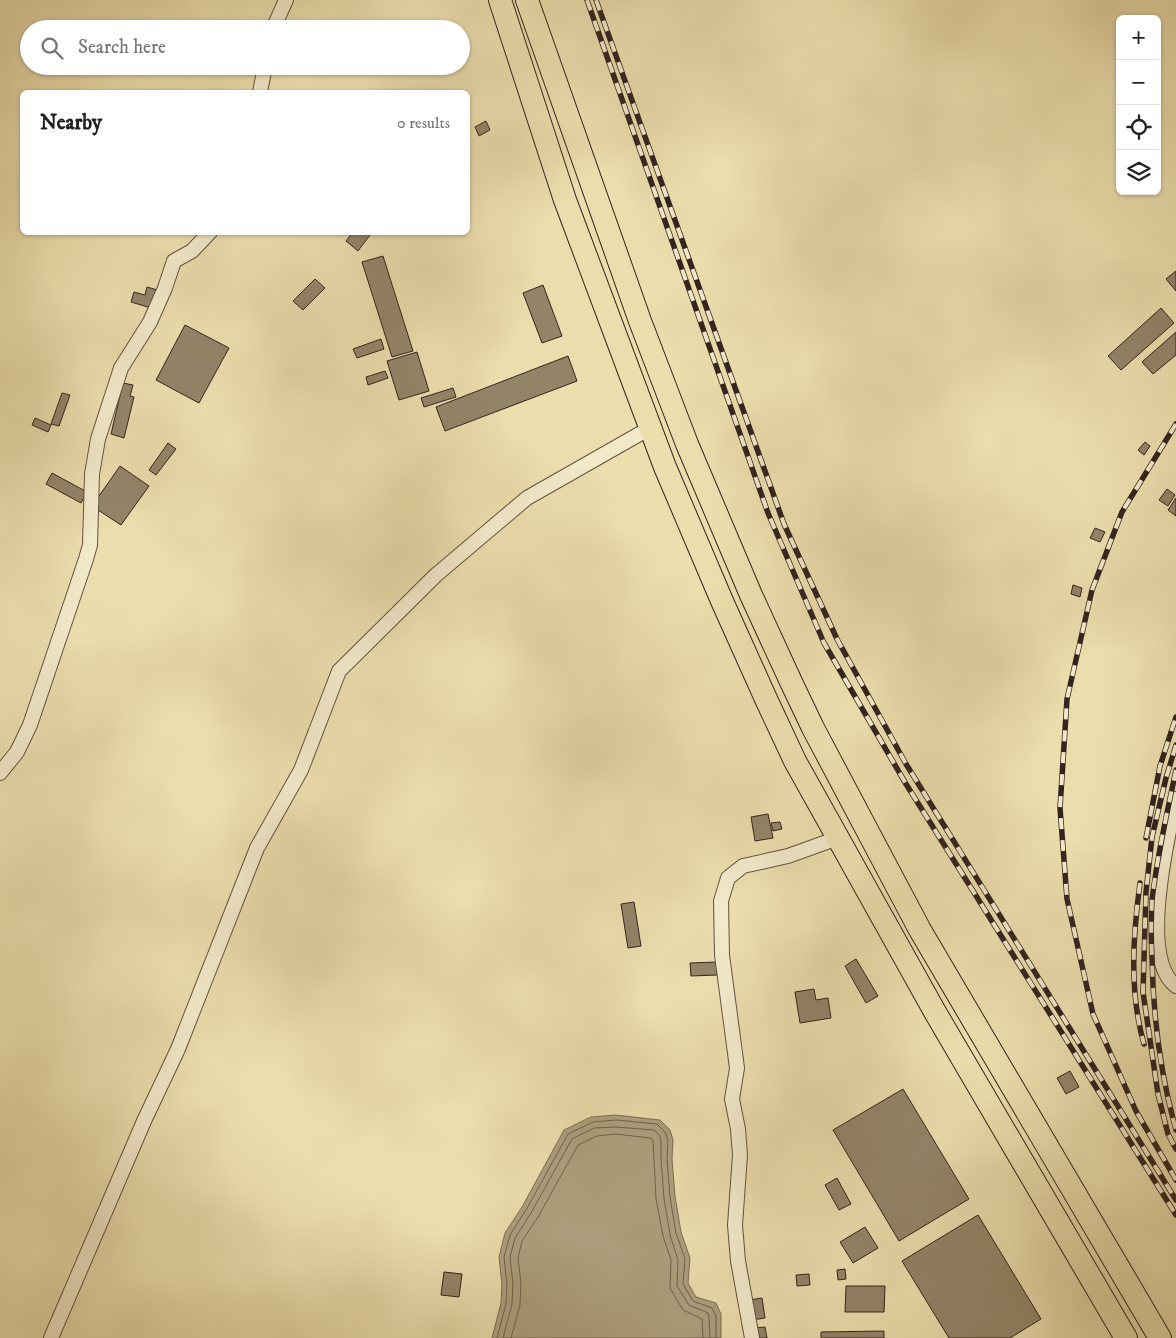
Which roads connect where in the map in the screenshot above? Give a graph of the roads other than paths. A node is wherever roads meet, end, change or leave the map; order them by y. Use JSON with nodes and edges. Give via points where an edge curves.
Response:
{"nodes":[{"id":1,"x":286,"y":0,"type":"edge"},
{"id":2,"x":500,"y":0,"type":"edge"},
{"id":3,"x":527,"y":0,"type":"edge"},
{"id":4,"x":278,"y":20,"type":"edge"},
{"id":5,"x":264,"y":75,"type":"edge"},
{"id":6,"x":260,"y":90,"type":"edge"},
{"id":7,"x":207,"y":235,"type":"edge"},
{"id":8,"x":650,"y":428,"type":"junction"},
{"id":9,"x":0,"y":773,"type":"edge"},
{"id":10,"x":1176,"y":799,"type":"edge"},
{"id":11,"x":838,"y":838,"type":"junction"},
{"id":12,"x":1176,"y":986,"type":"edge"},
{"id":13,"x":51,"y":1338,"type":"edge"},
{"id":14,"x":752,"y":1338,"type":"edge"},
{"id":15,"x":1126,"y":1338,"type":"edge"},
{"id":16,"x":1160,"y":1338,"type":"edge"}],
"edges":[{"from":1,"to":4,"type":"street"},
{"from":2,"to":8,"type":"highway","via":[[565,200]]},
{"from":3,"to":16,"type":"highway","via":[[684,435],[792,684],[920,930]]},
{"from":5,"to":6,"type":"street"},
{"from":7,"to":9,"type":"street","via":[[192,251],[174,261],[150,322],[122,368],[98,439],[92,474],[90,545],[86,559],[30,724],[17,752]]},
{"from":8,"to":11,"type":"highway","via":[[701,554],[766,699],[795,761]]},
{"from":8,"to":13,"type":"street","via":[[527,498],[436,575],[340,670],[301,770],[256,848],[178,1049]]},
{"from":10,"to":12,"type":"street","via":[[1159,888],[1157,938],[1163,968]]},
{"from":11,"to":14,"type":"street","via":[[788,856],[742,866],[728,878],[721,901],[722,955],[737,1068],[732,1099],[740,1144],[736,1243]]},
{"from":11,"to":15,"type":"highway","via":[[935,1012]]}]}
